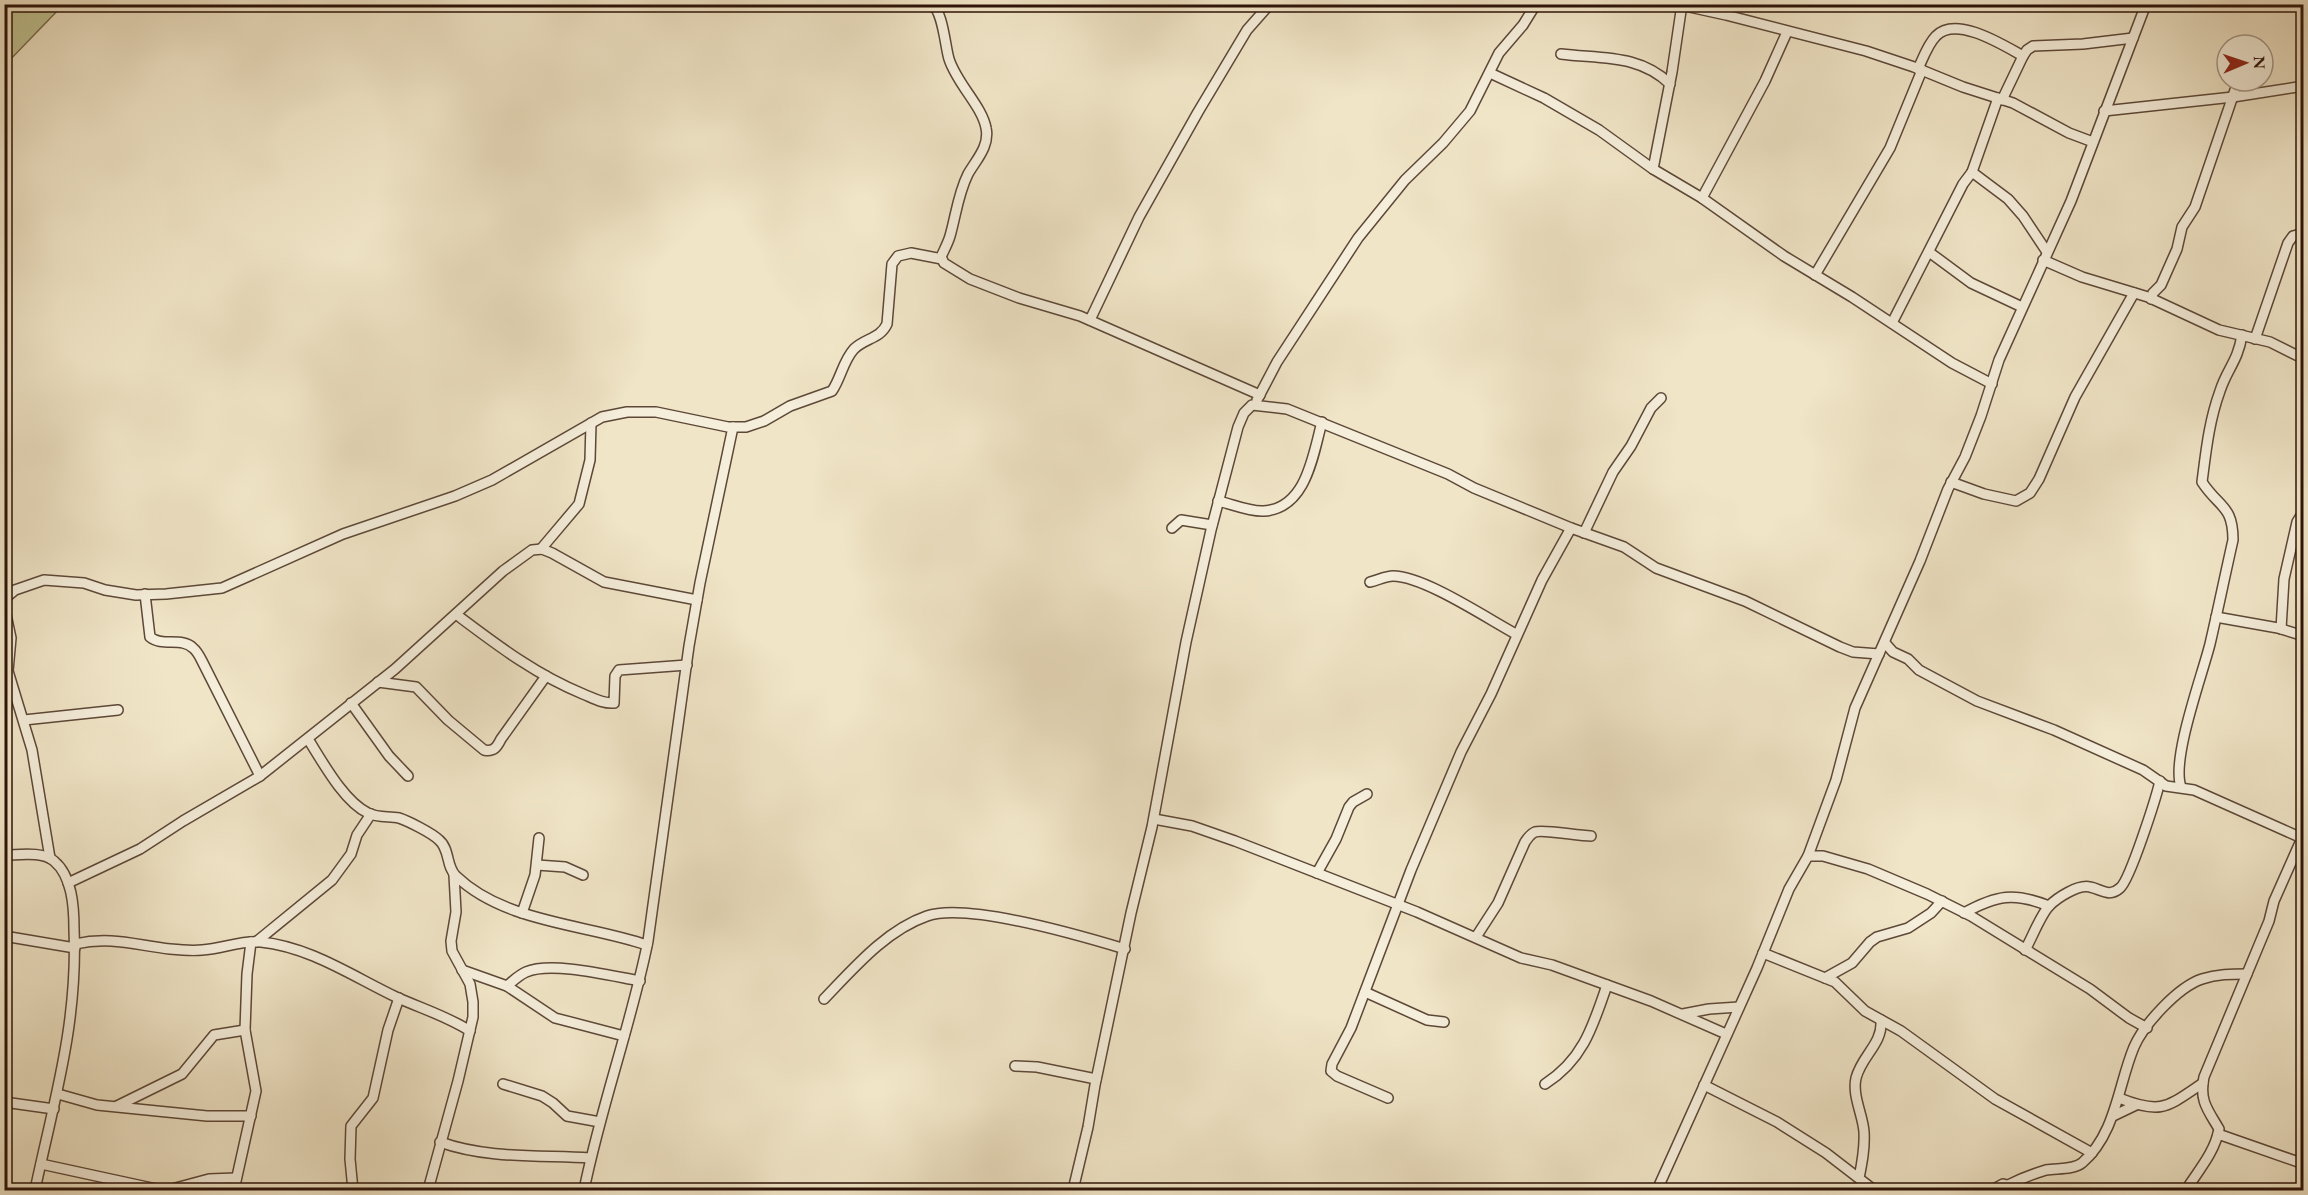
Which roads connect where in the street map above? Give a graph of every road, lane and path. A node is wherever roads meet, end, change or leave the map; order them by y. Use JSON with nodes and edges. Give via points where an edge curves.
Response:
{"nodes":[{"id":1,"x":1270,"y":4,"type":"edge"},
{"id":2,"x":1536,"y":4,"type":"edge"},
{"id":3,"x":2146,"y":4,"type":"edge"},
{"id":4,"x":934,"y":5,"type":"edge"},
{"id":5,"x":1680,"y":5,"type":"edge"},
{"id":6,"x":1787,"y":32,"type":"junction"},
{"id":7,"x":2133,"y":38,"type":"junction"},
{"id":8,"x":1562,"y":54,"type":"dead end"},
{"id":9,"x":2023,"y":56,"type":"junction"},
{"id":10,"x":1920,"y":70,"type":"junction"},
{"id":11,"x":1490,"y":73,"type":"junction"},
{"id":12,"x":1670,"y":84,"type":"junction"},
{"id":13,"x":2304,"y":86,"type":"edge"},
{"id":14,"x":2275,"y":89,"type":"edge"},
{"id":15,"x":2234,"y":93,"type":"joint"},
{"id":16,"x":2000,"y":99,"type":"junction"},
{"id":17,"x":2104,"y":111,"type":"junction"},
{"id":18,"x":2093,"y":142,"type":"junction"},
{"id":19,"x":1653,"y":169,"type":"junction"},
{"id":20,"x":1972,"y":172,"type":"junction"},
{"id":21,"x":1702,"y":198,"type":"junction"},
{"id":22,"x":2304,"y":233,"type":"edge"},
{"id":23,"x":1929,"y":252,"type":"junction"},
{"id":24,"x":2045,"y":256,"type":"junction"},
{"id":25,"x":942,"y":259,"type":"junction"},
{"id":26,"x":1815,"y":275,"type":"junction"},
{"id":27,"x":2134,"y":293,"type":"junction"},
{"id":28,"x":2151,"y":298,"type":"junction"},
{"id":29,"x":2022,"y":307,"type":"junction"},
{"id":30,"x":1090,"y":320,"type":"junction"},
{"id":31,"x":1892,"y":323,"type":"junction"},
{"id":32,"x":2242,"y":335,"type":"junction"},
{"id":33,"x":2255,"y":339,"type":"junction"},
{"id":34,"x":2304,"y":359,"type":"edge"},
{"id":35,"x":1992,"y":384,"type":"junction"},
{"id":36,"x":1260,"y":394,"type":"junction"},
{"id":37,"x":1661,"y":398,"type":"dead end"},
{"id":38,"x":1254,"y":404,"type":"junction"},
{"id":39,"x":1322,"y":422,"type":"junction"},
{"id":40,"x":591,"y":423,"type":"junction"},
{"id":41,"x":733,"y":427,"type":"junction"},
{"id":42,"x":1951,"y":482,"type":"junction"},
{"id":43,"x":1218,"y":501,"type":"junction"},
{"id":44,"x":2304,"y":511,"type":"edge"},
{"id":45,"x":1212,"y":525,"type":"junction"},
{"id":46,"x":1172,"y":528,"type":"dead end"},
{"id":47,"x":1570,"y":528,"type":"junction"},
{"id":48,"x":1584,"y":533,"type":"junction"},
{"id":49,"x":541,"y":549,"type":"junction"},
{"id":50,"x":1370,"y":582,"type":"dead end"},
{"id":51,"x":145,"y":594,"type":"junction"},
{"id":52,"x":4,"y":599,"type":"edge"},
{"id":53,"x":697,"y":600,"type":"junction"},
{"id":54,"x":4,"y":605,"type":"edge"},
{"id":55,"x":457,"y":615,"type":"junction"},
{"id":56,"x":2216,"y":617,"type":"junction"},
{"id":57,"x":2281,"y":629,"type":"junction"},
{"id":58,"x":1516,"y":634,"type":"junction"},
{"id":59,"x":2304,"y":636,"type":"edge"},
{"id":60,"x":1885,"y":643,"type":"junction"},
{"id":61,"x":1879,"y":654,"type":"junction"},
{"id":62,"x":687,"y":665,"type":"junction"},
{"id":63,"x":546,"y":676,"type":"junction"},
{"id":64,"x":378,"y":682,"type":"junction"},
{"id":65,"x":9,"y":694,"type":"edge"},
{"id":66,"x":351,"y":703,"type":"junction"},
{"id":67,"x":118,"y":710,"type":"dead end"},
{"id":68,"x":24,"y":720,"type":"junction"},
{"id":69,"x":308,"y":739,"type":"junction"},
{"id":70,"x":260,"y":776,"type":"junction"},
{"id":71,"x":408,"y":776,"type":"dead end"},
{"id":72,"x":2160,"y":781,"type":"junction"},
{"id":73,"x":2181,"y":787,"type":"junction"},
{"id":74,"x":1367,"y":794,"type":"dead end"},
{"id":75,"x":371,"y":814,"type":"junction"},
{"id":76,"x":1154,"y":819,"type":"junction"},
{"id":77,"x":1590,"y":836,"type":"dead end"},
{"id":78,"x":539,"y":838,"type":"dead end"},
{"id":79,"x":2303,"y":839,"type":"edge"},
{"id":80,"x":4,"y":855,"type":"edge"},
{"id":81,"x":1809,"y":856,"type":"junction"},
{"id":82,"x":50,"y":858,"type":"junction"},
{"id":83,"x":537,"y":865,"type":"junction"},
{"id":84,"x":1317,"y":873,"type":"junction"},
{"id":85,"x":454,"y":875,"type":"junction"},
{"id":86,"x":583,"y":875,"type":"dead end"},
{"id":87,"x":68,"y":883,"type":"junction"},
{"id":88,"x":1942,"y":901,"type":"junction"},
{"id":89,"x":1399,"y":904,"type":"junction"},
{"id":90,"x":2049,"y":906,"type":"junction"},
{"id":91,"x":522,"y":913,"type":"junction"},
{"id":92,"x":1964,"y":913,"type":"junction"},
{"id":93,"x":4,"y":936,"type":"edge"},
{"id":94,"x":1476,"y":937,"type":"junction"},
{"id":95,"x":254,"y":942,"type":"junction"},
{"id":96,"x":647,"y":945,"type":"junction"},
{"id":97,"x":75,"y":946,"type":"junction"},
{"id":98,"x":1125,"y":949,"type":"junction"},
{"id":99,"x":2025,"y":950,"type":"junction"},
{"id":100,"x":1763,"y":953,"type":"junction"},
{"id":101,"x":462,"y":970,"type":"junction"},
{"id":102,"x":2247,"y":974,"type":"junction"},
{"id":103,"x":1825,"y":978,"type":"junction"},
{"id":104,"x":640,"y":981,"type":"junction"},
{"id":105,"x":507,"y":986,"type":"junction"},
{"id":106,"x":1607,"y":986,"type":"junction"},
{"id":107,"x":1365,"y":992,"type":"junction"},
{"id":108,"x":399,"y":998,"type":"junction"},
{"id":109,"x":824,"y":999,"type":"dead end"},
{"id":110,"x":1739,"y":1006,"type":"junction"},
{"id":111,"x":1683,"y":1014,"type":"junction"},
{"id":112,"x":1881,"y":1020,"type":"junction"},
{"id":113,"x":1444,"y":1022,"type":"dead end"},
{"id":114,"x":2147,"y":1028,"type":"junction"},
{"id":115,"x":245,"y":1030,"type":"junction"},
{"id":116,"x":470,"y":1031,"type":"junction"},
{"id":117,"x":1726,"y":1034,"type":"junction"},
{"id":118,"x":624,"y":1036,"type":"junction"},
{"id":119,"x":1015,"y":1066,"type":"dead end"},
{"id":120,"x":1096,"y":1078,"type":"junction"},
{"id":121,"x":2203,"y":1083,"type":"junction"},
{"id":122,"x":503,"y":1084,"type":"dead end"},
{"id":123,"x":1545,"y":1084,"type":"dead end"},
{"id":124,"x":1704,"y":1084,"type":"junction"},
{"id":125,"x":58,"y":1094,"type":"junction"},
{"id":126,"x":1388,"y":1098,"type":"dead end"},
{"id":127,"x":2119,"y":1098,"type":"junction"},
{"id":128,"x":4,"y":1102,"type":"edge"},
{"id":129,"x":2136,"y":1105,"type":"junction"},
{"id":130,"x":115,"y":1107,"type":"junction"},
{"id":131,"x":54,"y":1109,"type":"junction"},
{"id":132,"x":251,"y":1116,"type":"junction"},
{"id":133,"x":2113,"y":1116,"type":"junction"},
{"id":134,"x":600,"y":1122,"type":"junction"},
{"id":135,"x":2218,"y":1134,"type":"junction"},
{"id":136,"x":440,"y":1142,"type":"junction"},
{"id":137,"x":2092,"y":1153,"type":"junction"},
{"id":138,"x":590,"y":1158,"type":"junction"},
{"id":139,"x":40,"y":1164,"type":"junction"},
{"id":140,"x":2304,"y":1164,"type":"edge"},
{"id":141,"x":236,"y":1178,"type":"junction"},
{"id":142,"x":1858,"y":1179,"type":"junction"},
{"id":143,"x":2304,"y":1184,"type":"edge"},
{"id":144,"x":2008,"y":1185,"type":"junction"},
{"id":145,"x":35,"y":1191,"type":"edge"},
{"id":146,"x":161,"y":1191,"type":"edge"},
{"id":147,"x":168,"y":1191,"type":"edge"},
{"id":148,"x":234,"y":1191,"type":"edge"},
{"id":149,"x":353,"y":1191,"type":"edge"},
{"id":150,"x":428,"y":1191,"type":"edge"},
{"id":151,"x":584,"y":1191,"type":"edge"},
{"id":152,"x":1073,"y":1191,"type":"edge"},
{"id":153,"x":1657,"y":1191,"type":"edge"},
{"id":154,"x":1874,"y":1191,"type":"edge"},
{"id":155,"x":1992,"y":1191,"type":"edge"},
{"id":156,"x":2020,"y":1191,"type":"edge"},
{"id":157,"x":2186,"y":1191,"type":"edge"},
{"id":158,"x":2300,"y":1191,"type":"edge"}],
"edges":[{"from":1,"to":30,"type":"street","via":[[1247,30],[1193,121],[1139,217]]},
{"from":2,"to":11,"type":"street","via":[[1499,52]]},
{"from":3,"to":7,"type":"street"},
{"from":4,"to":25,"type":"street","via":[[958,82],[983,119],[987,137],[960,194]]},
{"from":5,"to":6,"type":"street"},
{"from":5,"to":12,"type":"street"},
{"from":6,"to":10,"type":"street","via":[[1866,51]]},
{"from":6,"to":21,"type":"street"},
{"from":7,"to":9,"type":"street","via":[[2034,46]]},
{"from":7,"to":17,"type":"street"},
{"from":8,"to":12,"type":"street","via":[[1638,63]]},
{"from":9,"to":10,"type":"street","via":[[1999,42],[1964,28],[1953,28],[1936,36]]},
{"from":9,"to":16,"type":"street"},
{"from":10,"to":16,"type":"street"},
{"from":10,"to":26,"type":"street","via":[[1890,148]]},
{"from":11,"to":19,"type":"street","via":[[1599,130]]},
{"from":11,"to":36,"type":"street","via":[[1470,111],[1405,180],[1358,238]]},
{"from":12,"to":19,"type":"street"},
{"from":13,"to":14,"type":"street"},
{"from":15,"to":17,"type":"street"},
{"from":15,"to":28,"type":"street","via":[[2195,207],[2182,227],[2161,285]]},
{"from":16,"to":18,"type":"street"},
{"from":16,"to":20,"type":"street"},
{"from":17,"to":18,"type":"street"},
{"from":18,"to":24,"type":"street"},
{"from":19,"to":21,"type":"street"},
{"from":20,"to":23,"type":"street"},
{"from":20,"to":24,"type":"street","via":[[2008,199],[2023,216]]},
{"from":21,"to":26,"type":"street"},
{"from":22,"to":33,"type":"street","via":[[2293,236],[2288,243]]},
{"from":23,"to":29,"type":"street","via":[[1971,283]]},
{"from":23,"to":31,"type":"street"},
{"from":24,"to":27,"type":"street","via":[[2082,277]]},
{"from":24,"to":29,"type":"street"},
{"from":25,"to":30,"type":"street","via":[[970,279]]},
{"from":25,"to":41,"type":"street","via":[[911,253],[898,256],[892,264],[887,324],[878,336],[855,348],[832,391],[790,406],[764,421]]},
{"from":26,"to":31,"type":"street"},
{"from":27,"to":28,"type":"street"},
{"from":27,"to":42,"type":"street","via":[[2075,397],[2030,494],[2016,501]]},
{"from":28,"to":32,"type":"street","via":[[2219,330]]},
{"from":29,"to":35,"type":"street"},
{"from":30,"to":36,"type":"street"},
{"from":31,"to":35,"type":"street"},
{"from":32,"to":33,"type":"street"},
{"from":32,"to":56,"type":"street","via":[[2239,352],[2213,412],[2202,482],[2233,523],[2233,540]]},
{"from":33,"to":34,"type":"street"},
{"from":35,"to":42,"type":"street","via":[[1965,457]]},
{"from":36,"to":38,"type":"street"},
{"from":37,"to":48,"type":"street","via":[[1613,472]]},
{"from":38,"to":39,"type":"street","via":[[1287,409]]},
{"from":38,"to":43,"type":"street","via":[[1244,413],[1238,427]]},
{"from":39,"to":43,"type":"street","via":[[1307,475],[1293,498],[1264,511]]},
{"from":39,"to":47,"type":"street"},
{"from":40,"to":41,"type":"street","via":[[627,412],[656,412]]},
{"from":40,"to":49,"type":"street","via":[[590,460],[579,504]]},
{"from":40,"to":51,"type":"street","via":[[492,480],[344,534],[234,585]]},
{"from":41,"to":53,"type":"street"},
{"from":42,"to":60,"type":"street"},
{"from":43,"to":45,"type":"street"},
{"from":44,"to":57,"type":"street","via":[[2297,522],[2284,579]]},
{"from":45,"to":46,"type":"street","via":[[1181,520]]},
{"from":45,"to":76,"type":"street"},
{"from":47,"to":48,"type":"street"},
{"from":47,"to":58,"type":"street"},
{"from":48,"to":61,"type":"street","via":[[1624,547],[1656,568],[1744,601],[1840,647]]},
{"from":49,"to":53,"type":"street","via":[[604,582]]},
{"from":49,"to":55,"type":"street","via":[[532,550],[503,571]]},
{"from":50,"to":58,"type":"street","via":[[1393,576],[1418,582]]},
{"from":51,"to":52,"type":"street","via":[[44,580],[21,587]]},
{"from":51,"to":70,"type":"street","via":[[150,637],[193,647]]},
{"from":53,"to":62,"type":"street"},
{"from":54,"to":65,"type":"street","via":[[11,638]]},
{"from":55,"to":63,"type":"street"},
{"from":55,"to":64,"type":"street"},
{"from":56,"to":57,"type":"street"},
{"from":56,"to":73,"type":"street","via":[[2181,748]]},
{"from":57,"to":59,"type":"street"},
{"from":58,"to":89,"type":"street","via":[[1436,809]]},
{"from":60,"to":61,"type":"street"},
{"from":60,"to":72,"type":"street","via":[[1919,670],[1977,701],[2054,730]]},
{"from":61,"to":81,"type":"street","via":[[1855,708],[1836,780]]},
{"from":62,"to":63,"type":"street","via":[[619,670],[615,676],[615,700],[610,704]]},
{"from":62,"to":96,"type":"street"},
{"from":63,"to":64,"type":"street","via":[[490,752],[448,720],[416,687]]},
{"from":64,"to":66,"type":"street"},
{"from":65,"to":68,"type":"street"},
{"from":66,"to":69,"type":"street"},
{"from":66,"to":71,"type":"street"},
{"from":67,"to":68,"type":"street"},
{"from":68,"to":82,"type":"street"},
{"from":69,"to":70,"type":"street"},
{"from":69,"to":75,"type":"street","via":[[353,803]]},
{"from":70,"to":87,"type":"street","via":[[140,849]]},
{"from":72,"to":73,"type":"street","via":[[2166,786]]},
{"from":72,"to":90,"type":"street","via":[[2133,862],[2120,888],[2103,893],[2085,886]]},
{"from":73,"to":79,"type":"street","via":[[2211,796]]},
{"from":74,"to":84,"type":"street","via":[[1349,807]]},
{"from":75,"to":85,"type":"street","via":[[399,819],[440,841]]},
{"from":75,"to":95,"type":"street","via":[[357,835],[351,854],[332,880]]},
{"from":76,"to":84,"type":"street","via":[[1192,826]]},
{"from":76,"to":98,"type":"street"},
{"from":77,"to":94,"type":"street","via":[[1545,831],[1531,834],[1498,903]]},
{"from":78,"to":83,"type":"street"},
{"from":79,"to":102,"type":"street","via":[[2274,901]]},
{"from":80,"to":82,"type":"street"},
{"from":81,"to":88,"type":"street","via":[[1823,856],[1868,869]]},
{"from":81,"to":100,"type":"street","via":[[1789,889]]},
{"from":82,"to":87,"type":"street","via":[[61,867]]},
{"from":83,"to":86,"type":"street","via":[[565,867]]},
{"from":83,"to":91,"type":"street"},
{"from":84,"to":89,"type":"street"},
{"from":85,"to":91,"type":"street","via":[[480,895]]},
{"from":85,"to":101,"type":"street","via":[[456,912],[451,941]]},
{"from":87,"to":97,"type":"street"},
{"from":88,"to":92,"type":"street"},
{"from":88,"to":103,"type":"street","via":[[1908,928],[1877,937],[1852,963]]},
{"from":89,"to":94,"type":"street"},
{"from":89,"to":107,"type":"street"},
{"from":90,"to":92,"type":"street","via":[[2029,898],[1999,897]]},
{"from":90,"to":99,"type":"street"},
{"from":91,"to":96,"type":"street"},
{"from":92,"to":99,"type":"street"},
{"from":93,"to":97,"type":"street"},
{"from":94,"to":106,"type":"street","via":[[1521,958]]},
{"from":95,"to":97,"type":"street","via":[[202,950],[108,939]]},
{"from":95,"to":108,"type":"street","via":[[307,953]]},
{"from":95,"to":115,"type":"street","via":[[247,974]]},
{"from":96,"to":104,"type":"street"},
{"from":97,"to":125,"type":"street","via":[[70,1025]]},
{"from":98,"to":109,"type":"street","via":[[1006,920],[948,913],[928,915],[903,927],[877,947]]},
{"from":98,"to":120,"type":"street"},
{"from":99,"to":114,"type":"street"},
{"from":100,"to":103,"type":"street"},
{"from":100,"to":110,"type":"street"},
{"from":101,"to":105,"type":"street"},
{"from":101,"to":116,"type":"street","via":[[470,984],[473,1002]]},
{"from":102,"to":114,"type":"street","via":[[2200,980],[2182,991]]},
{"from":102,"to":121,"type":"street"},
{"from":103,"to":112,"type":"street"},
{"from":104,"to":105,"type":"street","via":[[544,968],[524,973]]},
{"from":104,"to":118,"type":"street"},
{"from":105,"to":118,"type":"street","via":[[555,1018]]},
{"from":106,"to":111,"type":"street"},
{"from":106,"to":123,"type":"street","via":[[1586,1042],[1558,1076]]},
{"from":107,"to":113,"type":"street","via":[[1426,1020]]},
{"from":107,"to":126,"type":"street","via":[[1331,1071]]},
{"from":108,"to":116,"type":"street"},
{"from":108,"to":149,"type":"street","via":[[373,1098],[351,1126]]},
{"from":110,"to":111,"type":"street"},
{"from":110,"to":117,"type":"street"},
{"from":111,"to":117,"type":"street"},
{"from":112,"to":137,"type":"street","via":[[1995,1099]]},
{"from":112,"to":142,"type":"street","via":[[1879,1040],[1855,1080],[1864,1131]]},
{"from":114,"to":127,"type":"street","via":[[2135,1045]]},
{"from":115,"to":130,"type":"street","via":[[214,1035],[182,1074]]},
{"from":115,"to":132,"type":"street","via":[[256,1091]]},
{"from":116,"to":136,"type":"street"},
{"from":117,"to":124,"type":"street"},
{"from":118,"to":134,"type":"street"},
{"from":119,"to":120,"type":"street"},
{"from":120,"to":152,"type":"street"},
{"from":121,"to":129,"type":"street","via":[[2162,1108]]},
{"from":121,"to":135,"type":"street","via":[[2204,1103]]},
{"from":122,"to":134,"type":"street","via":[[542,1096],[567,1116]]},
{"from":124,"to":142,"type":"street","via":[[1778,1122]]},
{"from":124,"to":153,"type":"street"},
{"from":125,"to":130,"type":"street","via":[[79,1102]]},
{"from":125,"to":131,"type":"street"},
{"from":127,"to":129,"type":"street"},
{"from":127,"to":133,"type":"street"},
{"from":128,"to":131,"type":"street"},
{"from":129,"to":133,"type":"street"},
{"from":130,"to":132,"type":"street"},
{"from":131,"to":139,"type":"street"},
{"from":132,"to":141,"type":"street"},
{"from":133,"to":137,"type":"street"},
{"from":134,"to":138,"type":"street"},
{"from":135,"to":140,"type":"street"},
{"from":135,"to":157,"type":"street"},
{"from":136,"to":138,"type":"street","via":[[478,1151]]},
{"from":136,"to":150,"type":"street"},
{"from":137,"to":144,"type":"street","via":[[2080,1165],[2040,1172]]},
{"from":138,"to":151,"type":"street"},
{"from":139,"to":145,"type":"street"},
{"from":139,"to":146,"type":"street"},
{"from":141,"to":147,"type":"street","via":[[209,1179]]},
{"from":141,"to":148,"type":"street"},
{"from":142,"to":154,"type":"street"},
{"from":143,"to":158,"type":"street"},
{"from":144,"to":155,"type":"street"},
{"from":144,"to":156,"type":"street"}]}
